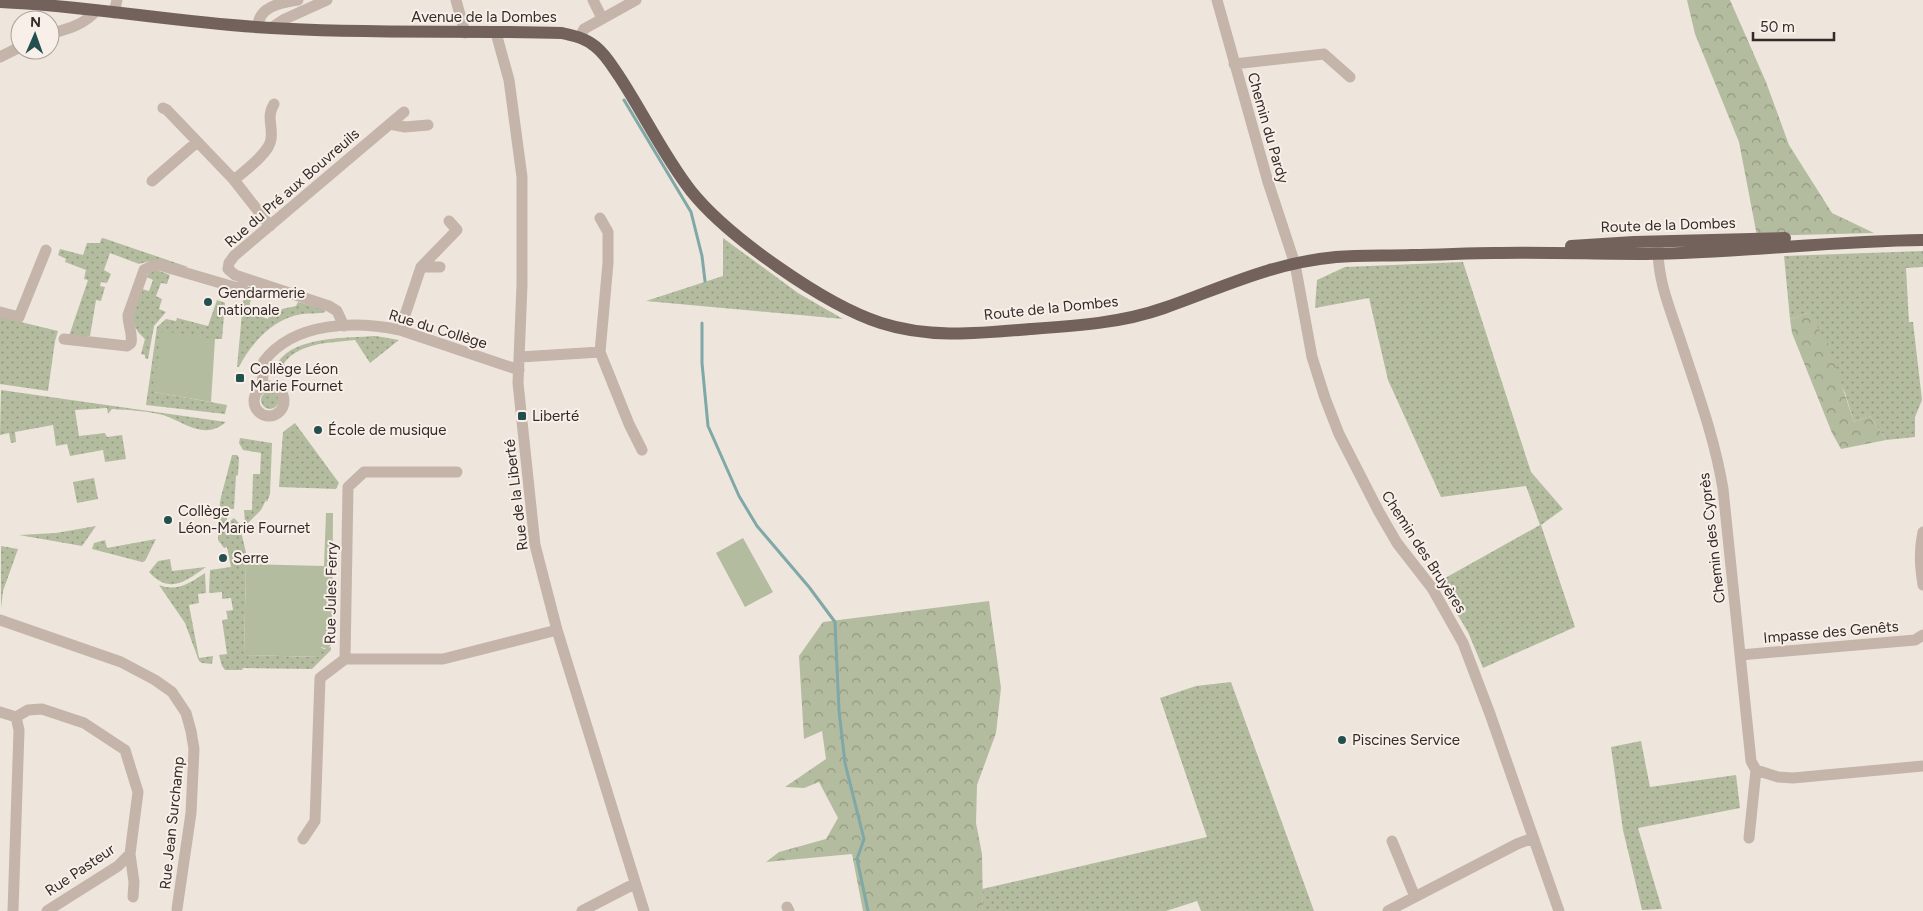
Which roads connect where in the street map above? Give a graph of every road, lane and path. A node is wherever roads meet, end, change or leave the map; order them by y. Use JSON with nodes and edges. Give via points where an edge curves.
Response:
{"nodes":[{"id":1,"x":298,"y":0,"type":"edge"},
{"id":2,"x":305,"y":0,"type":"edge"},
{"id":3,"x":456,"y":0,"type":"edge"},
{"id":4,"x":593,"y":0,"type":"edge"},
{"id":5,"x":636,"y":0,"type":"edge"},
{"id":6,"x":1217,"y":0,"type":"edge"},
{"id":7,"x":324,"y":1,"type":"edge"},
{"id":8,"x":0,"y":2,"type":"edge"},
{"id":9,"x":116,"y":6,"type":"edge"},
{"id":10,"x":97,"y":10,"type":"junction"},
{"id":11,"x":602,"y":18,"type":"junction"},
{"id":12,"x":264,"y":28,"type":"junction"},
{"id":13,"x":60,"y":31,"type":"edge"},
{"id":14,"x":465,"y":33,"type":"junction"},
{"id":15,"x":496,"y":33,"type":"junction"},
{"id":16,"x":580,"y":37,"type":"junction"},
{"id":17,"x":1234,"y":64,"type":"junction"},
{"id":18,"x":1350,"y":77,"type":"dead end"},
{"id":19,"x":274,"y":104,"type":"dead end"},
{"id":20,"x":162,"y":108,"type":"dead end"},
{"id":21,"x":404,"y":112,"type":"dead end"},
{"id":22,"x":390,"y":124,"type":"junction"},
{"id":23,"x":428,"y":125,"type":"dead end"},
{"id":24,"x":197,"y":142,"type":"junction"},
{"id":25,"x":682,"y":178,"type":"joint"},
{"id":26,"x":234,"y":180,"type":"junction"},
{"id":27,"x":152,"y":181,"type":"dead end"},
{"id":28,"x":600,"y":218,"type":"dead end"},
{"id":29,"x":449,"y":221,"type":"dead end"},
{"id":30,"x":270,"y":226,"type":"junction"},
{"id":31,"x":1923,"y":240,"type":"edge"},
{"id":32,"x":1658,"y":247,"type":"junction"},
{"id":33,"x":46,"y":250,"type":"dead end"},
{"id":34,"x":1294,"y":264,"type":"junction"},
{"id":35,"x":421,"y":266,"type":"junction"},
{"id":36,"x":440,"y":267,"type":"dead end"},
{"id":37,"x":245,"y":278,"type":"junction"},
{"id":38,"x":0,"y":312,"type":"edge"},
{"id":39,"x":344,"y":326,"type":"junction"},
{"id":40,"x":400,"y":330,"type":"junction"},
{"id":41,"x":64,"y":339,"type":"dead end"},
{"id":42,"x":600,"y":352,"type":"junction"},
{"id":43,"x":520,"y":357,"type":"junction"},
{"id":44,"x":519,"y":370,"type":"junction"},
{"id":45,"x":262,"y":387,"type":"dead end"},
{"id":46,"x":642,"y":450,"type":"dead end"},
{"id":47,"x":457,"y":472,"type":"dead end"},
{"id":48,"x":1923,"y":532,"type":"edge"},
{"id":49,"x":1923,"y":585,"type":"edge"},
{"id":50,"x":0,"y":620,"type":"edge"},
{"id":51,"x":557,"y":630,"type":"junction"},
{"id":52,"x":1923,"y":635,"type":"edge"},
{"id":53,"x":1740,"y":655,"type":"junction"},
{"id":54,"x":344,"y":658,"type":"junction"},
{"id":55,"x":0,"y":712,"type":"edge"},
{"id":56,"x":16,"y":716,"type":"junction"},
{"id":57,"x":1923,"y":766,"type":"edge"},
{"id":58,"x":1756,"y":770,"type":"junction"},
{"id":59,"x":303,"y":838,"type":"dead end"},
{"id":60,"x":1533,"y":838,"type":"junction"},
{"id":61,"x":1749,"y":838,"type":"dead end"},
{"id":62,"x":1392,"y":841,"type":"dead end"},
{"id":63,"x":130,"y":854,"type":"junction"},
{"id":64,"x":634,"y":884,"type":"junction"},
{"id":65,"x":133,"y":897,"type":"dead end"},
{"id":66,"x":1415,"y":897,"type":"junction"},
{"id":67,"x":177,"y":909,"type":"dead end"},
{"id":68,"x":13,"y":911,"type":"edge"},
{"id":69,"x":47,"y":911,"type":"edge"},
{"id":70,"x":582,"y":911,"type":"edge"},
{"id":71,"x":644,"y":911,"type":"edge"},
{"id":72,"x":1388,"y":911,"type":"edge"},
{"id":73,"x":1558,"y":911,"type":"edge"}],
"edges":[{"from":1,"to":12,"type":"street","via":[[273,5],[259,20]]},
{"from":2,"to":7,"type":"street"},
{"from":3,"to":14,"type":"street"},
{"from":4,"to":11,"type":"street"},
{"from":5,"to":11,"type":"street"},
{"from":6,"to":17,"type":"street","name":"Chemin du Pardy"},
{"from":7,"to":12,"type":"street"},
{"from":8,"to":10,"type":"main road","name":"Avenue de la Dombes"},
{"from":9,"to":10,"type":"main road","name":"Avenue de la Dombes"},
{"from":9,"to":12,"type":"main road","name":"Avenue de la Dombes"},
{"from":10,"to":13,"type":"street","via":[[86,21]]},
{"from":11,"to":16,"type":"street","via":[[584,29]]},
{"from":12,"to":14,"type":"main road","name":"Avenue de la Dombes"},
{"from":14,"to":15,"type":"main road","name":"Avenue de la Dombes"},
{"from":15,"to":16,"type":"main road","name":"Avenue de la Dombes","via":[[562,33]]},
{"from":15,"to":43,"type":"street","name":"Rue de la Liberté","via":[[509,80],[522,177]]},
{"from":16,"to":25,"type":"main road","name":"Avenue de la Dombes","via":[[597,47],[608,60]]},
{"from":17,"to":18,"type":"street","via":[[1324,54]]},
{"from":17,"to":34,"type":"street","name":"Chemin du Pardy"},
{"from":19,"to":26,"type":"street","via":[[269,112],[271,141],[264,153]]},
{"from":20,"to":24,"type":"street"},
{"from":21,"to":22,"type":"street","name":"Rue du Pré aux Bouvreuils"},
{"from":22,"to":23,"type":"street","via":[[405,127]]},
{"from":22,"to":30,"type":"street","name":"Rue du Pré aux Bouvreuils"},
{"from":24,"to":26,"type":"street"},
{"from":24,"to":27,"type":"street"},
{"from":25,"to":34,"type":"main road","name":"Route de la Dombes","via":[[697,198],[730,229],[803,283],[859,314],[918,331],[973,333],[1100,322],[1162,309],[1257,273]]},
{"from":26,"to":30,"type":"street"},
{"from":28,"to":42,"type":"street","via":[[608,232],[608,263]]},
{"from":29,"to":35,"type":"street","via":[[457,230]]},
{"from":30,"to":37,"type":"street","name":"Rue du Pré aux Bouvreuils","via":[[229,262],[228,269]]},
{"from":31,"to":32,"type":"main road","name":"Route de la Dombes","via":[[1841,242],[1785,238]]},
{"from":32,"to":34,"type":"main road","name":"Route de la Dombes","via":[[1590,245],[1496,253],[1340,257]]},
{"from":32,"to":53,"type":"street","name":"Chemin des Cyprès","via":[[1659,271],[1719,465]]},
{"from":33,"to":38,"type":"street","via":[[19,317]]},
{"from":34,"to":60,"type":"street","name":"Chemin des Bruyères","via":[[1317,376],[1339,434],[1379,512],[1432,588],[1463,643]]},
{"from":35,"to":36,"type":"street"},
{"from":35,"to":40,"type":"street"},
{"from":37,"to":39,"type":"street","name":"Rue du Pré aux Bouvreuils","via":[[329,306],[337,311]]},
{"from":37,"to":41,"type":"street","via":[[241,289],[159,265],[152,266],[144,270],[128,315],[133,336],[131,343],[127,346]]},
{"from":39,"to":40,"type":"street","name":"Rue du Collège"},
{"from":39,"to":45,"type":"street","name":"Rue du Collège","via":[[313,331],[278,346],[264,360]]},
{"from":40,"to":44,"type":"street","name":"Rue du Collège"},
{"from":42,"to":43,"type":"street"},
{"from":42,"to":46,"type":"street"},
{"from":43,"to":44,"type":"street","name":"Rue de la Liberté"},
{"from":44,"to":51,"type":"street","name":"Rue de la Liberté","via":[[535,545]]},
{"from":47,"to":54,"type":"street","name":"Rue Jules Ferry","via":[[364,472],[348,487]]},
{"from":48,"to":49,"type":"street","via":[[1919,562]]},
{"from":50,"to":67,"type":"street","name":"Rue Jean Surchamp","via":[[121,662],[172,692],[186,713],[194,749],[191,813]]},
{"from":51,"to":54,"type":"street","name":"Rue Jules Ferry","via":[[443,659]]},
{"from":51,"to":64,"type":"street","name":"Rue de la Liberté"},
{"from":52,"to":53,"type":"street","name":"Impasse des Genêts","via":[[1915,640]]},
{"from":53,"to":58,"type":"street","name":"Chemin des Cyprès","via":[[1751,760]]},
{"from":54,"to":59,"type":"street","via":[[320,678],[315,821]]},
{"from":55,"to":56,"type":"street"},
{"from":56,"to":63,"type":"street","name":"Rue Pasteur","via":[[28,710],[42,709],[84,723],[124,750],[138,792]]},
{"from":56,"to":68,"type":"street","via":[[20,753]]},
{"from":57,"to":58,"type":"street","via":[[1793,778]]},
{"from":58,"to":61,"type":"street","name":"Chemin des Cyprès"},
{"from":60,"to":66,"type":"street"},
{"from":60,"to":73,"type":"street","name":"Chemin des Bruyères"},
{"from":62,"to":66,"type":"street"},
{"from":63,"to":65,"type":"street","name":"Rue Pasteur"},
{"from":63,"to":69,"type":"street","name":"Rue Pasteur","via":[[118,866]]},
{"from":64,"to":70,"type":"street"},
{"from":64,"to":71,"type":"street","name":"Rue de la Liberté"},
{"from":66,"to":72,"type":"street"}]}
